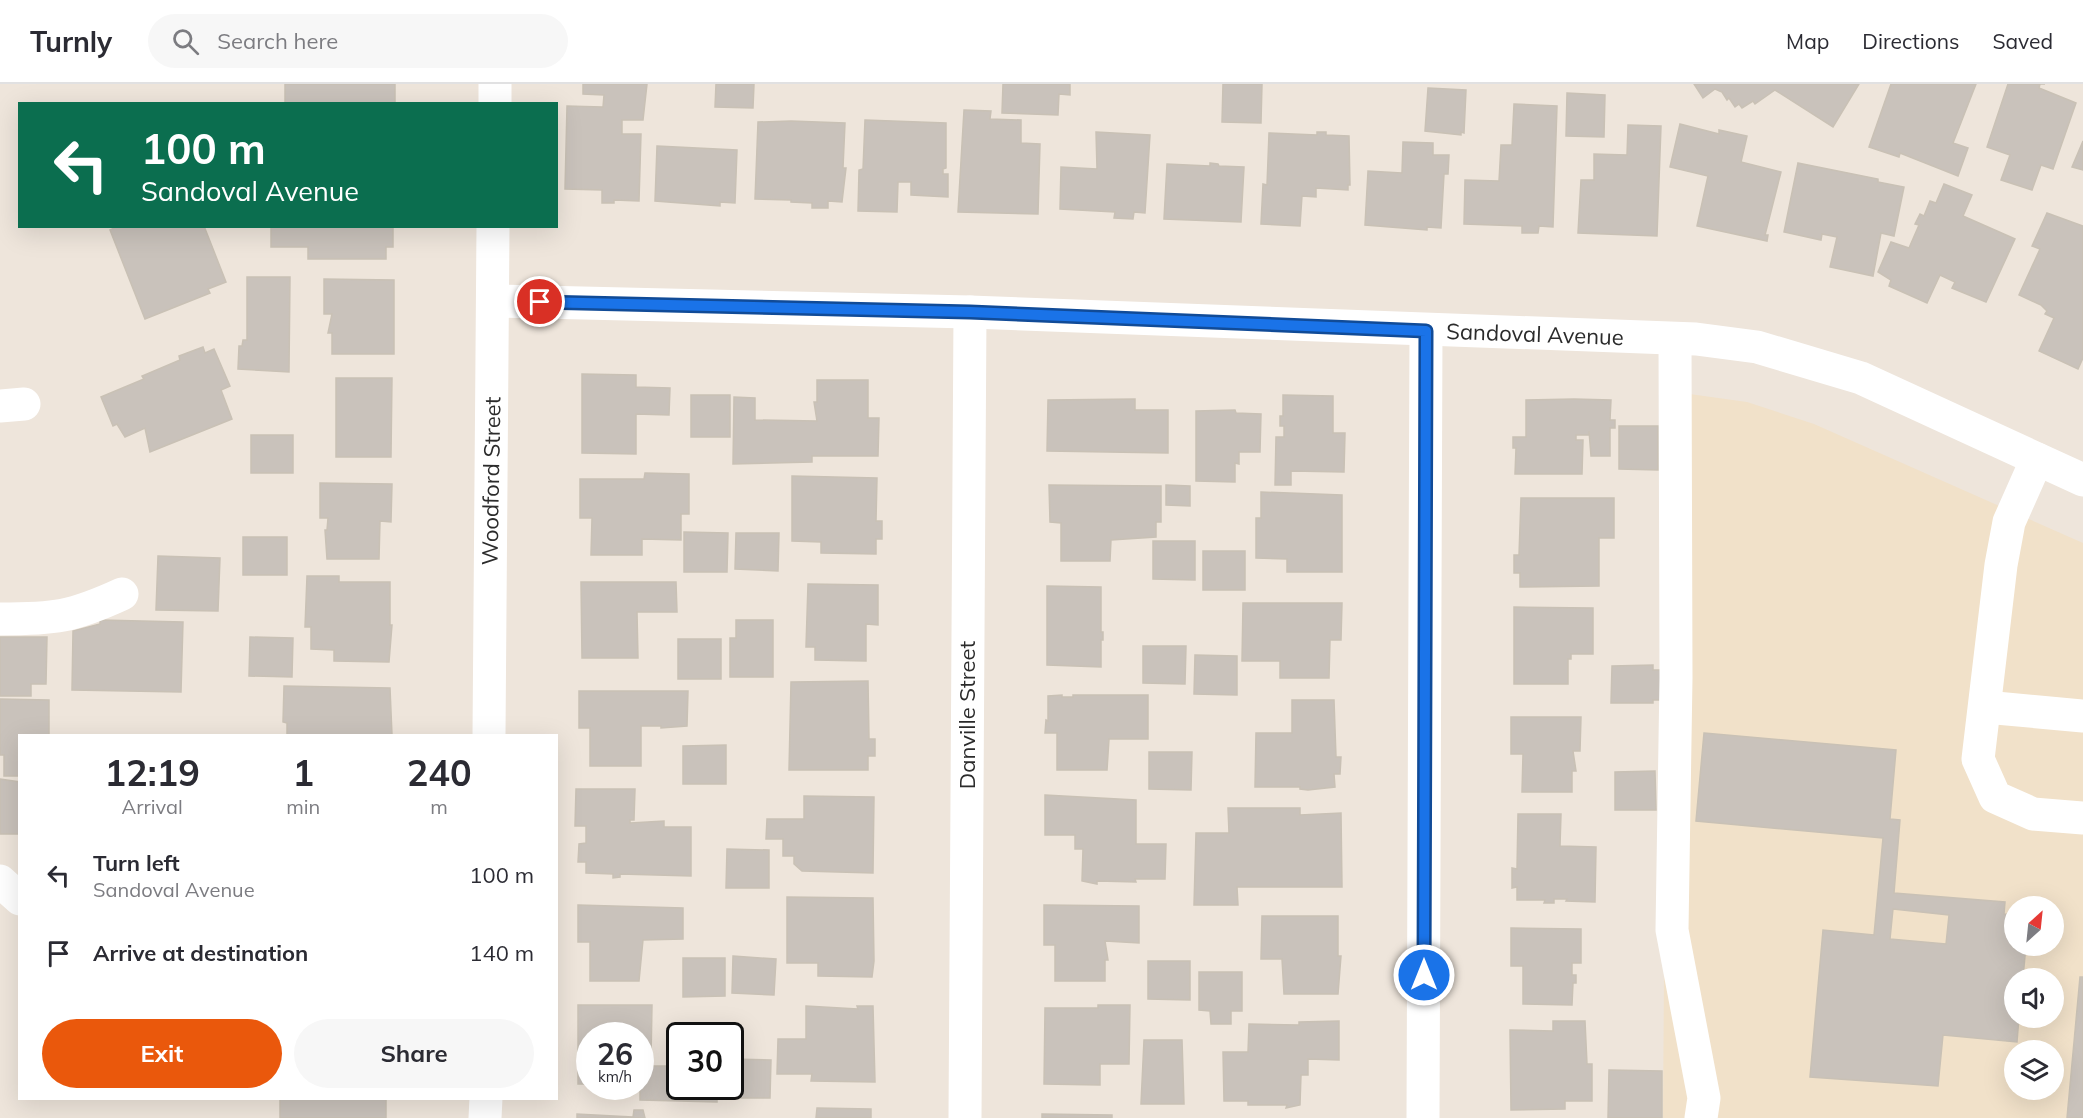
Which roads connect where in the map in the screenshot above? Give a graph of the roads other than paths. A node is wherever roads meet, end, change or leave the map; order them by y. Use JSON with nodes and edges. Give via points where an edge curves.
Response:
{"nodes":[{"id":1,"x":495,"y":84,"type":"edge"},
{"id":2,"x":495,"y":102,"type":"edge"},
{"id":3,"x":493,"y":228,"type":"edge"},
{"id":4,"x":493,"y":301,"type":"junction"},
{"id":5,"x":970,"y":312,"type":"junction"},
{"id":6,"x":1426,"y":331,"type":"junction"},
{"id":7,"x":1675,"y":339,"type":"junction"},
{"id":8,"x":2037,"y":459,"type":"junction"},
{"id":9,"x":2083,"y":480,"type":"edge"},
{"id":10,"x":122,"y":594,"type":"dead end"},
{"id":11,"x":0,"y":619,"type":"edge"},
{"id":12,"x":1984,"y":707,"type":"junction"},
{"id":13,"x":2083,"y":716,"type":"edge"},
{"id":14,"x":489,"y":734,"type":"edge"},
{"id":15,"x":2083,"y":818,"type":"edge"},
{"id":16,"x":0,"y":881,"type":"edge"},
{"id":17,"x":18,"y":896,"type":"edge"},
{"id":18,"x":486,"y":1100,"type":"edge"},
{"id":19,"x":486,"y":1118,"type":"edge"},
{"id":20,"x":965,"y":1118,"type":"edge"},
{"id":21,"x":1423,"y":1118,"type":"edge"},
{"id":22,"x":1701,"y":1118,"type":"edge"}],
"edges":[{"from":1,"to":2,"type":"street"},
{"from":3,"to":4,"type":"street","name":"Woodford Street"},
{"from":4,"to":5,"type":"street","name":"Sandoval Avenue"},
{"from":4,"to":14,"type":"street","name":"Woodford Street"},
{"from":5,"to":6,"type":"street","name":"Sandoval Avenue"},
{"from":5,"to":20,"type":"street","name":"Danville Street"},
{"from":6,"to":7,"type":"street","name":"Sandoval Avenue"},
{"from":6,"to":21,"type":"street"},
{"from":7,"to":8,"type":"street","name":"Sandoval Avenue","via":[[1757,347],[1861,378]]},
{"from":7,"to":22,"type":"street","via":[[1672,930],[1704,1098]]},
{"from":8,"to":9,"type":"street","name":"Sandoval Avenue"},
{"from":8,"to":12,"type":"street","via":[[2009,522]]},
{"from":10,"to":11,"type":"street","via":[[77,614]]},
{"from":12,"to":13,"type":"street"},
{"from":12,"to":15,"type":"street","via":[[1978,759],[1995,797],[2033,814]]},
{"from":16,"to":17,"type":"street"},
{"from":18,"to":19,"type":"street"}]}
